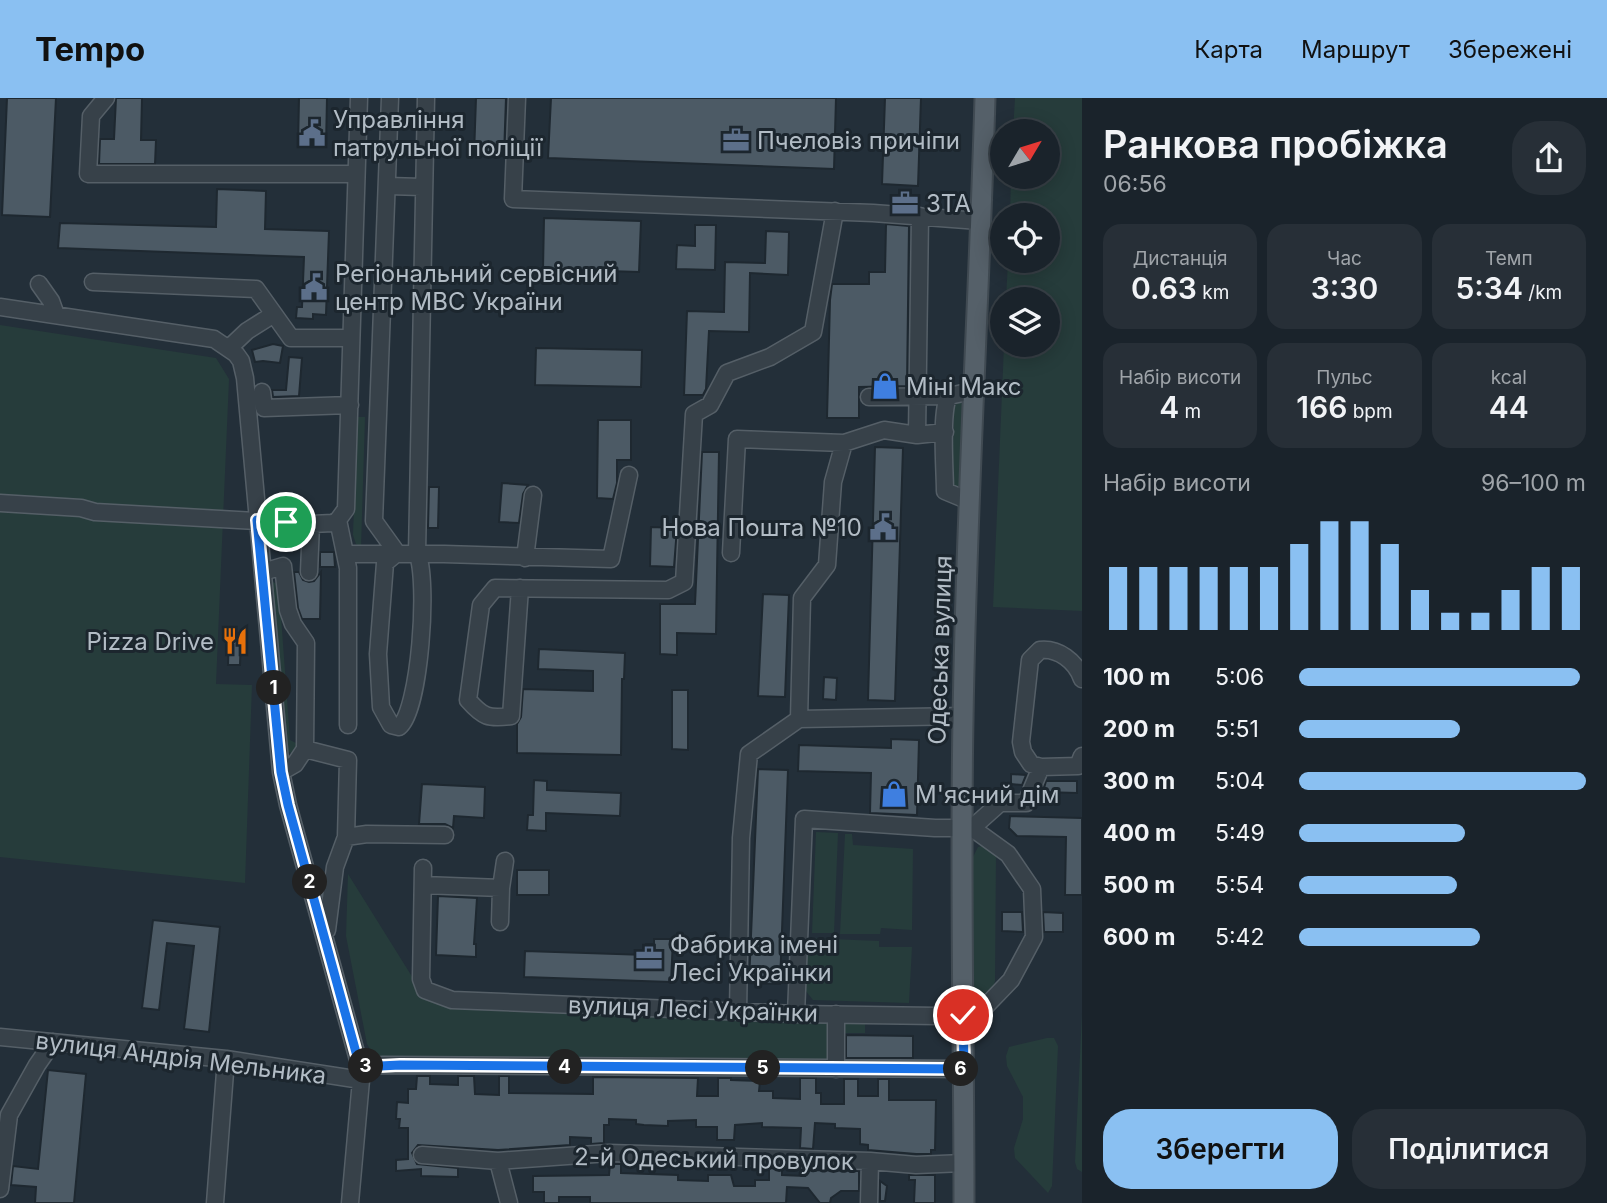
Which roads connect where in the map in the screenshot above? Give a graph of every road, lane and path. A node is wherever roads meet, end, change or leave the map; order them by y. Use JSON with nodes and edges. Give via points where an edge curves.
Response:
{"nodes":[{"id":1,"x":106,"y":98,"type":"edge"},
{"id":2,"x":359,"y":98,"type":"edge"},
{"id":3,"x":390,"y":98,"type":"edge"},
{"id":4,"x":426,"y":98,"type":"edge"},
{"id":5,"x":517,"y":98,"type":"edge"},
{"id":6,"x":985,"y":98,"type":"edge"},
{"id":7,"x":356,"y":174,"type":"junction"},
{"id":8,"x":388,"y":186,"type":"junction"},
{"id":9,"x":422,"y":187,"type":"junction"},
{"id":10,"x":835,"y":211,"type":"junction"},
{"id":11,"x":920,"y":216,"type":"junction"},
{"id":12,"x":979,"y":221,"type":"junction"},
{"id":13,"x":93,"y":282,"type":"dead end"},
{"id":14,"x":39,"y":284,"type":"dead end"},
{"id":15,"x":0,"y":307,"type":"edge"},
{"id":16,"x":274,"y":314,"type":"junction"},
{"id":17,"x":56,"y":315,"type":"junction"},
{"id":18,"x":351,"y":338,"type":"junction"},
{"id":19,"x":229,"y":348,"type":"junction"},
{"id":20,"x":972,"y":391,"type":"junction"},
{"id":21,"x":262,"y":392,"type":"dead end"},
{"id":22,"x":918,"y":396,"type":"junction"},
{"id":23,"x":949,"y":396,"type":"junction"},
{"id":24,"x":869,"y":397,"type":"dead end"},
{"id":25,"x":350,"y":405,"type":"junction"},
{"id":26,"x":945,"y":432,"type":"junction"},
{"id":27,"x":918,"y":435,"type":"junction"},
{"id":28,"x":844,"y":443,"type":"junction"},
{"id":29,"x":629,"y":475,"type":"dead end"},
{"id":30,"x":533,"y":495,"type":"dead end"},
{"id":31,"x":969,"y":501,"type":"junction"},
{"id":32,"x":0,"y":503,"type":"edge"},
{"id":33,"x":257,"y":520,"type":"junction"},
{"id":34,"x":338,"y":520,"type":"junction"},
{"id":35,"x":311,"y":524,"type":"junction"},
{"id":36,"x":397,"y":553,"type":"junction"},
{"id":37,"x":416,"y":553,"type":"junction"},
{"id":38,"x":731,"y":553,"type":"dead end"},
{"id":39,"x":347,"y":554,"type":"junction"},
{"id":40,"x":526,"y":558,"type":"junction"},
{"id":41,"x":263,"y":572,"type":"junction"},
{"id":42,"x":309,"y":572,"type":"dead end"},
{"id":43,"x":520,"y":588,"type":"junction"},
{"id":44,"x":1082,"y":679,"type":"edge"},
{"id":45,"x":963,"y":716,"type":"junction"},
{"id":46,"x":799,"y":719,"type":"junction"},
{"id":47,"x":348,"y":725,"type":"dead end"},
{"id":48,"x":305,"y":749,"type":"junction"},
{"id":49,"x":1082,"y":756,"type":"edge"},
{"id":50,"x":1041,"y":767,"type":"junction"},
{"id":51,"x":281,"y":772,"type":"junction"},
{"id":52,"x":966,"y":828,"type":"junction"},
{"id":53,"x":445,"y":835,"type":"dead end"},
{"id":54,"x":346,"y":836,"type":"junction"},
{"id":55,"x":505,"y":861,"type":"dead end"},
{"id":56,"x":423,"y":868,"type":"dead end"},
{"id":57,"x":423,"y":885,"type":"junction"},
{"id":58,"x":501,"y":888,"type":"junction"},
{"id":59,"x":500,"y":922,"type":"dead end"},
{"id":60,"x":326,"y":940,"type":"junction"},
{"id":61,"x":738,"y":1012,"type":"junction"},
{"id":62,"x":796,"y":1014,"type":"junction"},
{"id":63,"x":836,"y":1014,"type":"junction"},
{"id":64,"x":963,"y":1015,"type":"junction"},
{"id":65,"x":0,"y":1037,"type":"edge"},
{"id":66,"x":53,"y":1042,"type":"junction"},
{"id":67,"x":226,"y":1059,"type":"junction"},
{"id":68,"x":836,"y":1069,"type":"junction"},
{"id":69,"x":964,"y":1069,"type":"junction"},
{"id":70,"x":360,"y":1074,"type":"junction"},
{"id":71,"x":422,"y":1155,"type":"dead end"},
{"id":72,"x":498,"y":1161,"type":"junction"},
{"id":73,"x":870,"y":1161,"type":"junction"},
{"id":74,"x":964,"y":1163,"type":"junction"},
{"id":75,"x":0,"y":1189,"type":"edge"},
{"id":76,"x":215,"y":1203,"type":"edge"},
{"id":77,"x":350,"y":1203,"type":"edge"},
{"id":78,"x":509,"y":1203,"type":"edge"},
{"id":79,"x":869,"y":1203,"type":"edge"},
{"id":80,"x":964,"y":1203,"type":"edge"}],
"edges":[{"from":1,"to":7,"type":"street","via":[[91,116],[88,174]]},
{"from":2,"to":7,"type":"street"},
{"from":3,"to":8,"type":"street"},
{"from":4,"to":9,"type":"street"},
{"from":5,"to":10,"type":"street","via":[[513,199]]},
{"from":6,"to":12,"type":"main road","name":"Одеська вулиця"},
{"from":7,"to":18,"type":"street"},
{"from":8,"to":9,"type":"street"},
{"from":8,"to":36,"type":"street","via":[[374,521]]},
{"from":9,"to":37,"type":"street"},
{"from":10,"to":11,"type":"street"},
{"from":10,"to":43,"type":"street","via":[[813,332],[770,357],[727,373],[710,405],[694,414],[684,582],[668,590]]},
{"from":11,"to":12,"type":"street"},
{"from":11,"to":22,"type":"street"},
{"from":12,"to":20,"type":"main road","name":"Одеська вулиця"},
{"from":13,"to":16,"type":"street","via":[[257,289]]},
{"from":14,"to":17,"type":"street"},
{"from":15,"to":17,"type":"street"},
{"from":16,"to":18,"type":"street","via":[[290,338]]},
{"from":16,"to":19,"type":"street"},
{"from":17,"to":19,"type":"street","via":[[214,339]]},
{"from":18,"to":25,"type":"street"},
{"from":19,"to":33,"type":"street","via":[[241,361],[246,377]]},
{"from":20,"to":23,"type":"street"},
{"from":20,"to":31,"type":"main road","name":"Одеська вулиця"},
{"from":21,"to":25,"type":"street","via":[[264,408]]},
{"from":22,"to":23,"type":"street"},
{"from":22,"to":24,"type":"street"},
{"from":22,"to":27,"type":"street"},
{"from":23,"to":26,"type":"street"},
{"from":25,"to":34,"type":"street","via":[[345,509]]},
{"from":26,"to":27,"type":"street"},
{"from":26,"to":31,"type":"street","via":[[945,491]]},
{"from":27,"to":28,"type":"street","via":[[884,430]]},
{"from":28,"to":38,"type":"street","via":[[737,439]]},
{"from":28,"to":46,"type":"street","via":[[833,482],[827,565],[802,598]]},
{"from":29,"to":40,"type":"street","via":[[611,559]]},
{"from":30,"to":40,"type":"street"},
{"from":31,"to":45,"type":"main road","name":"Одеська вулиця"},
{"from":32,"to":33,"type":"street"},
{"from":33,"to":35,"type":"street"},
{"from":33,"to":41,"type":"street"},
{"from":34,"to":35,"type":"street"},
{"from":34,"to":39,"type":"street"},
{"from":35,"to":42,"type":"street"},
{"from":36,"to":37,"type":"street"},
{"from":36,"to":37,"type":"street","via":[[386,563],[378,654],[381,708],[391,725],[399,727],[404,723],[423,632],[424,592]]},
{"from":36,"to":39,"type":"street"},
{"from":37,"to":40,"type":"street"},
{"from":39,"to":47,"type":"street"},
{"from":41,"to":48,"type":"street","via":[[283,566],[288,610],[306,643]]},
{"from":41,"to":51,"type":"street"},
{"from":43,"to":43,"type":"street","via":[[495,588],[481,605],[467,700],[493,719],[511,716]]},
{"from":44,"to":50,"type":"street","via":[[1074,664],[1058,653],[1040,650],[1030,660],[1021,746],[1031,764]]},
{"from":45,"to":46,"type":"street"},
{"from":45,"to":52,"type":"main road","name":"Одеська вулиця"},
{"from":46,"to":61,"type":"street","via":[[750,754],[741,838]]},
{"from":48,"to":51,"type":"street","via":[[295,764]]},
{"from":48,"to":54,"type":"street","via":[[348,760]]},
{"from":49,"to":50,"type":"street","via":[[1078,766]]},
{"from":50,"to":52,"type":"street","via":[[1026,803],[1000,803]]},
{"from":51,"to":60,"type":"street"},
{"from":52,"to":62,"type":"street","via":[[804,819]]},
{"from":52,"to":64,"type":"main road","name":"Одеська вулиця"},
{"from":52,"to":64,"type":"street","via":[[1008,854],[1032,889],[1034,937],[1011,980],[984,1008]]},
{"from":53,"to":54,"type":"street"},
{"from":54,"to":60,"type":"street","via":[[335,867]]},
{"from":55,"to":58,"type":"street"},
{"from":56,"to":57,"type":"street"},
{"from":57,"to":58,"type":"street"},
{"from":57,"to":61,"type":"street","name":"вулиця Лесі Українки","via":[[421,979],[425,990],[452,1000]]},
{"from":58,"to":59,"type":"street"},
{"from":60,"to":70,"type":"street"},
{"from":61,"to":62,"type":"street","name":"вулиця Лесі Українки"},
{"from":62,"to":63,"type":"street","name":"вулиця Лесі Українки"},
{"from":63,"to":64,"type":"street","name":"вулиця Лесі Українки"},
{"from":63,"to":68,"type":"street"},
{"from":64,"to":69,"type":"main road","name":"Одеська вулиця"},
{"from":65,"to":66,"type":"street","name":"вулиця Андрія Мельника"},
{"from":66,"to":67,"type":"street","name":"вулиця Андрія Мельника"},
{"from":66,"to":75,"type":"street","via":[[9,1115]]},
{"from":67,"to":70,"type":"street","name":"вулиця Андрія Мельника"},
{"from":67,"to":76,"type":"street"},
{"from":68,"to":69,"type":"street"},
{"from":68,"to":70,"type":"street","via":[[400,1065]]},
{"from":69,"to":74,"type":"main road","name":"Одеська вулиця"},
{"from":70,"to":77,"type":"street"},
{"from":71,"to":72,"type":"street","name":"2-й Одеський провулок"},
{"from":72,"to":73,"type":"street","name":"2-й Одеський провулок","via":[[609,1153]]},
{"from":72,"to":78,"type":"street"},
{"from":73,"to":74,"type":"street","name":"2-й Одеський провулок"},
{"from":73,"to":79,"type":"street"},
{"from":74,"to":80,"type":"main road","name":"Одеська вулиця"}]}
